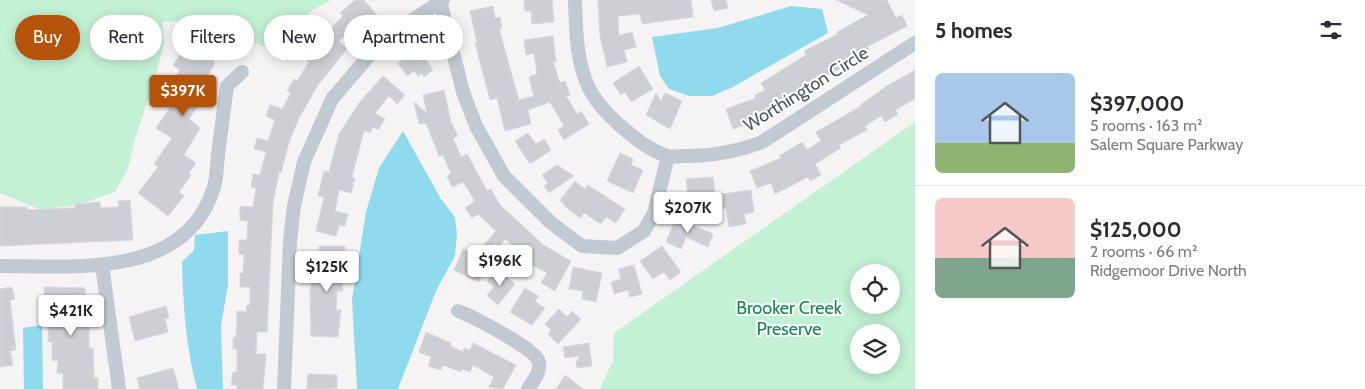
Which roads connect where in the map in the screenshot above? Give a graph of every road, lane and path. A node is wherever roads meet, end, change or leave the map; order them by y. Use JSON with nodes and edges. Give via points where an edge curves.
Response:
{"nodes":[{"id":1,"x":575,"y":0,"type":"edge"},
{"id":2,"x":442,"y":1,"type":"edge"},
{"id":3,"x":915,"y":43,"type":"edge"},
{"id":4,"x":242,"y":72,"type":"dead end"},
{"id":5,"x":668,"y":156,"type":"junction"},
{"id":6,"x":102,"y":265,"type":"junction"},
{"id":7,"x":0,"y":266,"type":"edge"},
{"id":8,"x":458,"y":311,"type":"dead end"},
{"id":9,"x":119,"y":389,"type":"edge"},
{"id":10,"x":284,"y":389,"type":"edge"},
{"id":11,"x":528,"y":389,"type":"edge"}],
"edges":[{"from":1,"to":5,"type":"street","name":"Worthington Circle","via":[[578,54],[590,90],[610,117],[634,137]]},
{"from":2,"to":5,"type":"street","via":[[466,100],[476,126],[504,176],[550,222],[582,246],[616,248],[644,231],[654,212]]},
{"from":2,"to":10,"type":"street","via":[[408,23],[368,57],[332,99],[304,162],[290,240]]},
{"from":3,"to":5,"type":"street","name":"Worthington Circle","via":[[762,142],[739,151],[708,156]]},
{"from":4,"to":6,"type":"street","via":[[227,86],[214,186],[197,221],[156,253]]},
{"from":6,"to":7,"type":"street"},
{"from":6,"to":9,"type":"street"},
{"from":8,"to":11,"type":"street","via":[[473,316],[536,358],[538,372]]}]}
